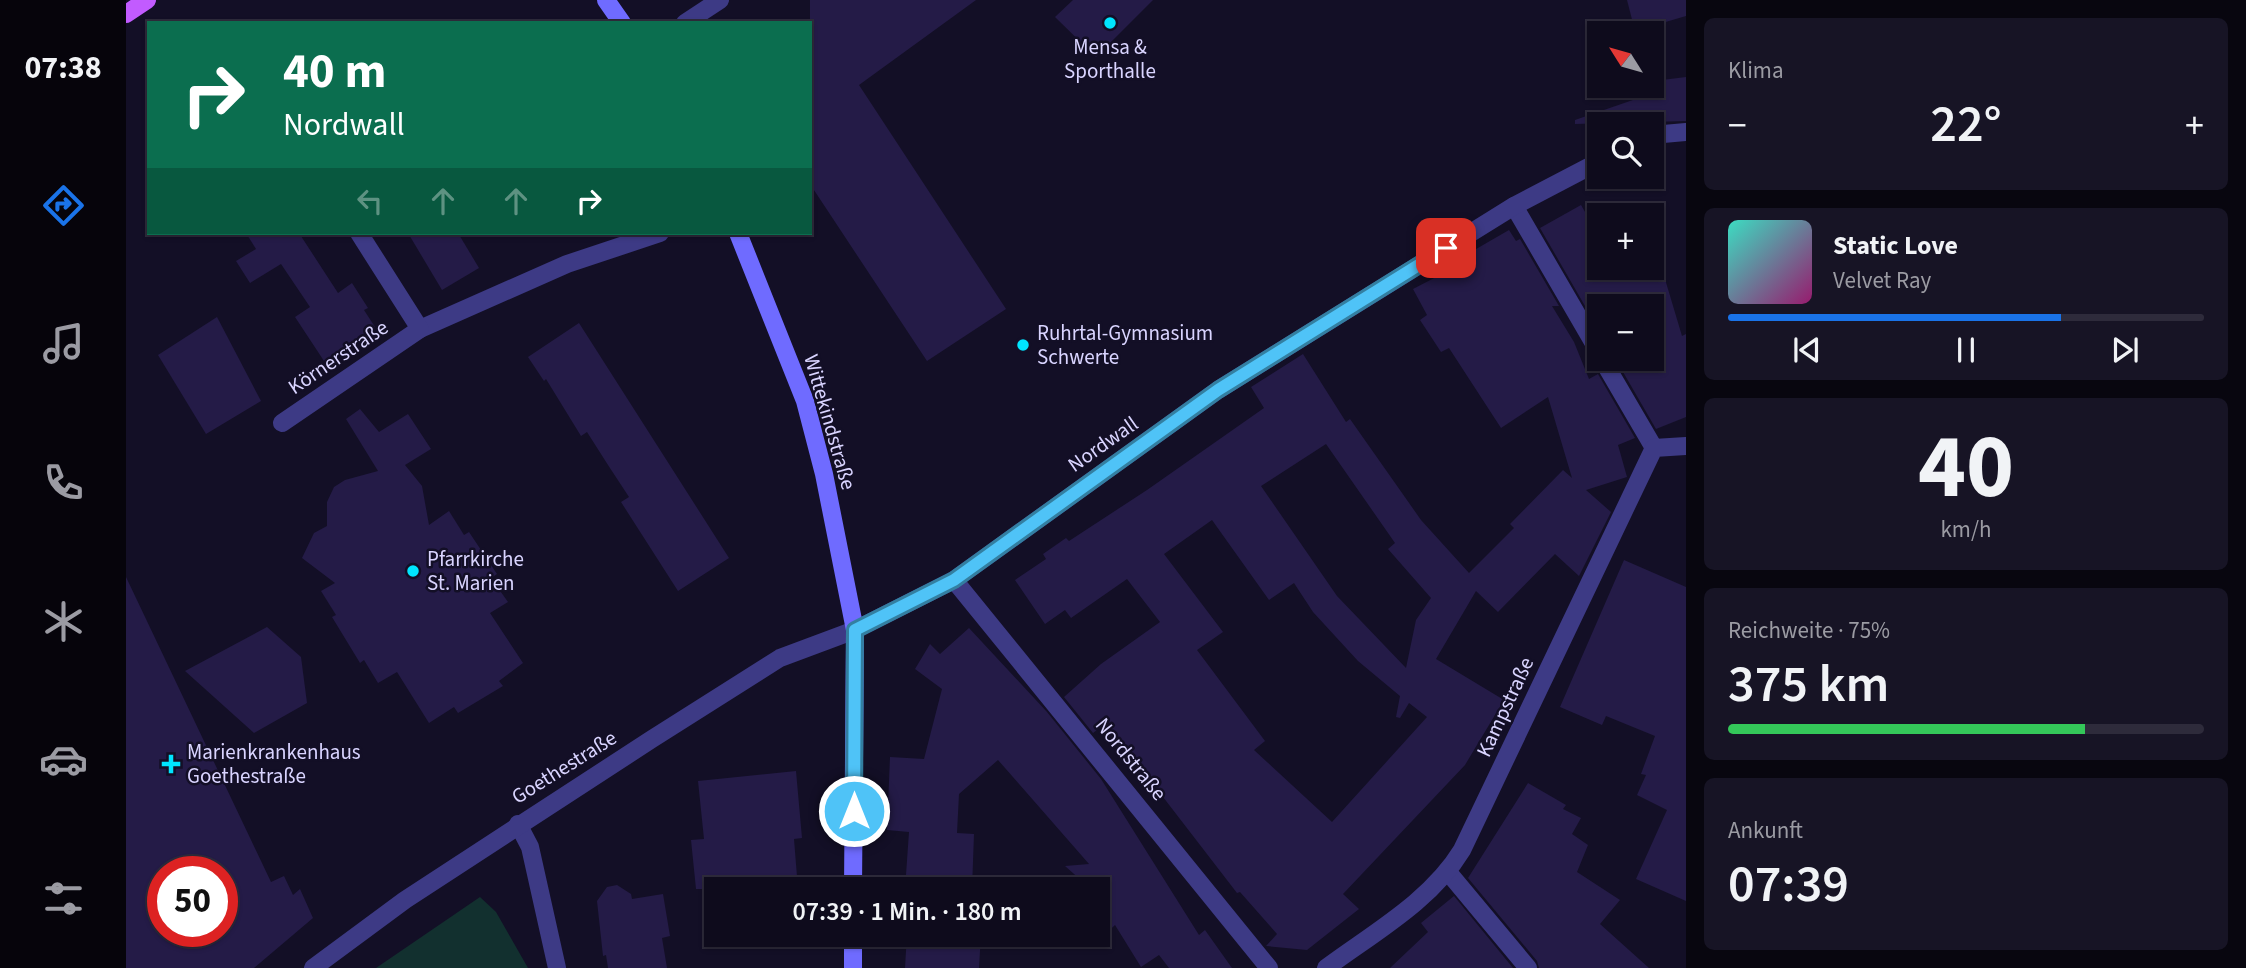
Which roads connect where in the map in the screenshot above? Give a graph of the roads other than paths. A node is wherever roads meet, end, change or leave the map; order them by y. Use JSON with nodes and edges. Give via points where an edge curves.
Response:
{"nodes":[{"id":1,"x":147,"y":0,"type":"edge"},
{"id":2,"x":606,"y":0,"type":"edge"},
{"id":3,"x":720,"y":0,"type":"edge"},
{"id":4,"x":126,"y":14,"type":"edge"},
{"id":5,"x":621,"y":21,"type":"edge"},
{"id":6,"x":688,"y":21,"type":"edge"},
{"id":7,"x":1686,"y":132,"type":"edge"},
{"id":8,"x":1664,"y":134,"type":"edge"},
{"id":9,"x":1587,"y":168,"type":"edge"},
{"id":10,"x":1514,"y":206,"type":"junction"},
{"id":11,"x":360,"y":235,"type":"edge"},
{"id":12,"x":654,"y":235,"type":"edge"},
{"id":13,"x":739,"y":235,"type":"edge"},
{"id":14,"x":420,"y":330,"type":"junction"},
{"id":15,"x":1587,"y":333,"type":"edge"},
{"id":16,"x":1609,"y":371,"type":"edge"},
{"id":17,"x":282,"y":423,"type":"dead end"},
{"id":18,"x":1686,"y":446,"type":"edge"},
{"id":19,"x":1654,"y":448,"type":"junction"},
{"id":20,"x":954,"y":580,"type":"junction"},
{"id":21,"x":855,"y":630,"type":"junction"},
{"id":22,"x":518,"y":824,"type":"junction"},
{"id":23,"x":1448,"y":872,"type":"junction"},
{"id":24,"x":853,"y":877,"type":"edge"},
{"id":25,"x":853,"y":947,"type":"edge"},
{"id":26,"x":313,"y":968,"type":"edge"},
{"id":27,"x":557,"y":968,"type":"edge"},
{"id":28,"x":853,"y":968,"type":"edge"},
{"id":29,"x":1269,"y":968,"type":"edge"},
{"id":30,"x":1326,"y":968,"type":"edge"},
{"id":31,"x":1528,"y":968,"type":"edge"}],
"edges":[{"from":1,"to":4,"type":"main road"},
{"from":2,"to":5,"type":"main road"},
{"from":3,"to":6,"type":"street"},
{"from":7,"to":8,"type":"street"},
{"from":9,"to":10,"type":"street","name":"Nordwall"},
{"from":10,"to":15,"type":"street"},
{"from":10,"to":20,"type":"street","name":"Nordwall","via":[[1218,390]]},
{"from":11,"to":14,"type":"street","name":"Körnerstraße"},
{"from":12,"to":14,"type":"street","name":"Körnerstraße","via":[[567,264]]},
{"from":13,"to":21,"type":"main road","name":"Wittekindstraße","via":[[805,401]]},
{"from":14,"to":17,"type":"street","name":"Körnerstraße"},
{"from":16,"to":19,"type":"street"},
{"from":18,"to":19,"type":"street"},
{"from":19,"to":23,"type":"street","name":"Kampstraße"},
{"from":20,"to":21,"type":"street","name":"Nordwall"},
{"from":20,"to":29,"type":"street","name":"Nordstraße"},
{"from":21,"to":22,"type":"street","name":"Goethestraße","via":[[780,659]]},
{"from":21,"to":24,"type":"main road"},
{"from":22,"to":26,"type":"street","name":"Goethestraße"},
{"from":22,"to":27,"type":"street","via":[[530,847]]},
{"from":23,"to":30,"type":"street","name":"Kampstraße"},
{"from":23,"to":31,"type":"street"},
{"from":25,"to":28,"type":"main road"}]}
